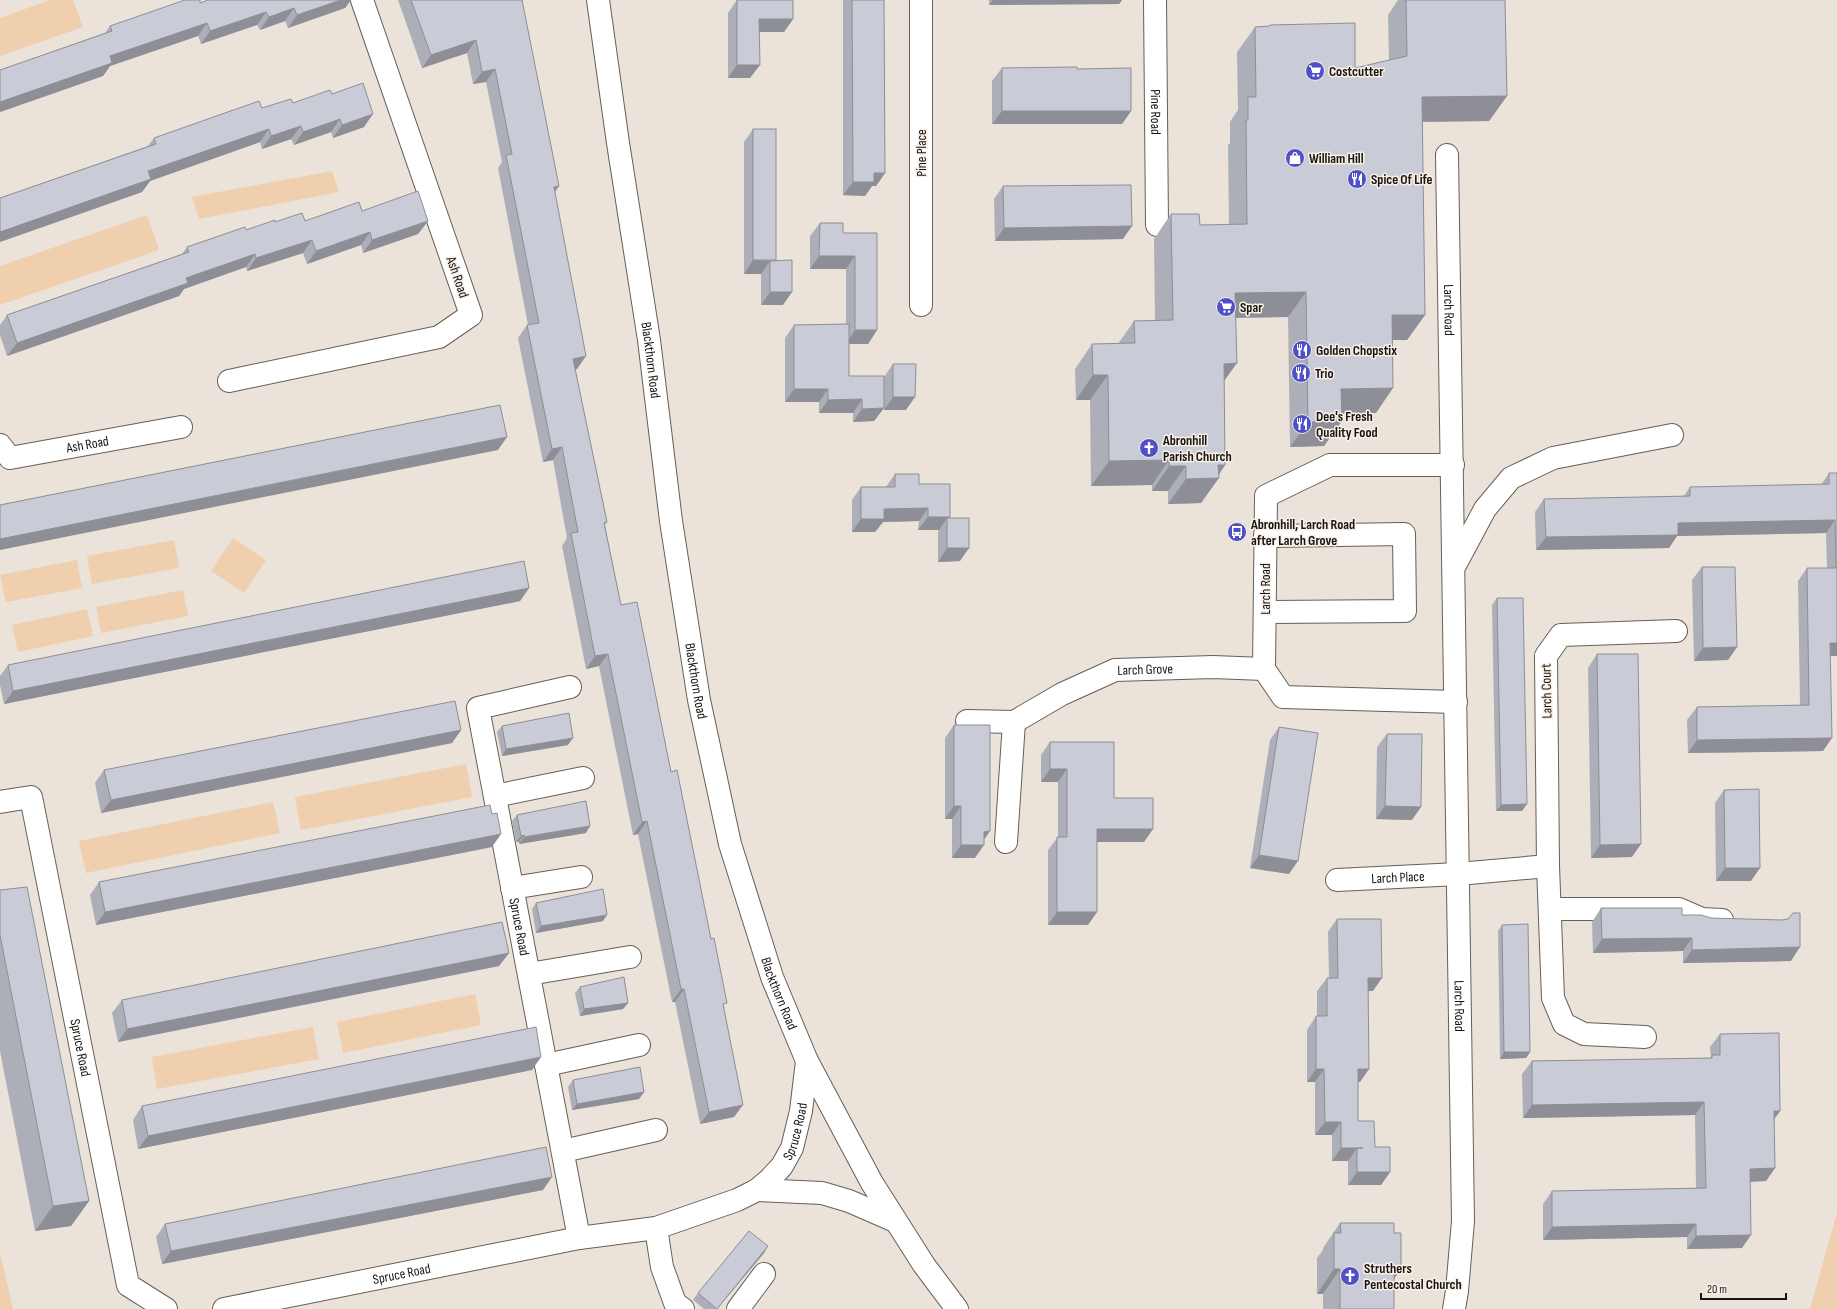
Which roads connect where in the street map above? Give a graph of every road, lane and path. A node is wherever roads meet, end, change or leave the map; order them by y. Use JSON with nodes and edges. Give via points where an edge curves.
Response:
{"nodes":[{"id":1,"x":362,"y":0,"type":"edge"},
{"id":2,"x":598,"y":0,"type":"edge"},
{"id":3,"x":921,"y":0,"type":"edge"},
{"id":4,"x":1155,"y":0,"type":"edge"},
{"id":5,"x":1447,"y":155,"type":"dead end"},
{"id":6,"x":1157,"y":225,"type":"dead end"},
{"id":7,"x":921,"y":305,"type":"dead end"},
{"id":8,"x":229,"y":381,"type":"dead end"},
{"id":9,"x":180,"y":427,"type":"dead end"},
{"id":10,"x":1672,"y":435,"type":"dead end"},
{"id":11,"x":0,"y":445,"type":"edge"},
{"id":12,"x":1453,"y":464,"type":"junction"},
{"id":13,"x":1266,"y":536,"type":"junction"},
{"id":14,"x":1454,"y":567,"type":"junction"},
{"id":15,"x":1265,"y":612,"type":"junction"},
{"id":16,"x":1676,"y":631,"type":"dead end"},
{"id":17,"x":1264,"y":669,"type":"junction"},
{"id":18,"x":570,"y":687,"type":"dead end"},
{"id":19,"x":1456,"y":702,"type":"junction"},
{"id":20,"x":967,"y":721,"type":"dead end"},
{"id":21,"x":1014,"y":722,"type":"junction"},
{"id":22,"x":583,"y":778,"type":"dead end"},
{"id":23,"x":495,"y":796,"type":"junction"},
{"id":24,"x":0,"y":802,"type":"edge"},
{"id":25,"x":1006,"y":842,"type":"dead end"},
{"id":26,"x":1548,"y":866,"type":"junction"},
{"id":27,"x":1458,"y":874,"type":"junction"},
{"id":28,"x":581,"y":877,"type":"dead end"},
{"id":29,"x":1337,"y":880,"type":"dead end"},
{"id":30,"x":512,"y":888,"type":"junction"},
{"id":31,"x":1550,"y":909,"type":"junction"},
{"id":32,"x":1742,"y":920,"type":"edge"},
{"id":33,"x":630,"y":957,"type":"dead end"},
{"id":34,"x":529,"y":974,"type":"junction"},
{"id":35,"x":1645,"y":1037,"type":"dead end"},
{"id":36,"x":639,"y":1045,"type":"dead end"},
{"id":37,"x":807,"y":1060,"type":"junction"},
{"id":38,"x":546,"y":1065,"type":"junction"},
{"id":39,"x":656,"y":1130,"type":"dead end"},
{"id":40,"x":562,"y":1151,"type":"junction"},
{"id":41,"x":757,"y":1190,"type":"junction"},
{"id":42,"x":895,"y":1220,"type":"junction"},
{"id":43,"x":656,"y":1228,"type":"junction"},
{"id":44,"x":579,"y":1238,"type":"junction"},
{"id":45,"x":764,"y":1274,"type":"dead end"},
{"id":46,"x":166,"y":1309,"type":"edge"},
{"id":47,"x":224,"y":1309,"type":"edge"},
{"id":48,"x":683,"y":1309,"type":"edge"},
{"id":49,"x":738,"y":1309,"type":"edge"},
{"id":50,"x":957,"y":1309,"type":"edge"},
{"id":51,"x":1454,"y":1309,"type":"edge"}],
"edges":[{"from":1,"to":8,"type":"street","name":"Ash Road","via":[[471,315],[439,337]]},
{"from":2,"to":37,"type":"street","name":"Blackthorn Road","via":[[649,340],[671,521],[699,700],[730,844],[772,977]]},
{"from":3,"to":7,"type":"street","name":"Pine Place"},
{"from":4,"to":6,"type":"street","name":"Pine Road"},
{"from":5,"to":12,"type":"street","name":"Larch Road"},
{"from":9,"to":11,"type":"street","name":"Ash Road","via":[[10,458]]},
{"from":10,"to":14,"type":"street","via":[[1553,458],[1512,478],[1485,509]]},
{"from":12,"to":13,"type":"street","name":"Larch Road","via":[[1330,465],[1266,496]]},
{"from":12,"to":14,"type":"street","name":"Larch Road"},
{"from":13,"to":15,"type":"street","name":"Larch Road"},
{"from":13,"to":15,"type":"street","via":[[1404,534],[1405,611]]},
{"from":14,"to":19,"type":"street","name":"Larch Road"},
{"from":15,"to":17,"type":"street","name":"Larch Road"},
{"from":16,"to":26,"type":"street","name":"Larch Court","via":[[1561,635],[1546,656]]},
{"from":17,"to":19,"type":"street","via":[[1283,697]]},
{"from":17,"to":21,"type":"street","name":"Larch Grove","via":[[1213,667],[1115,670],[1062,694]]},
{"from":18,"to":23,"type":"street","name":"Spruce Road","via":[[478,708]]},
{"from":19,"to":27,"type":"street","name":"Larch Road"},
{"from":20,"to":21,"type":"street"},
{"from":21,"to":25,"type":"street"},
{"from":22,"to":23,"type":"street"},
{"from":23,"to":30,"type":"street","name":"Spruce Road"},
{"from":24,"to":46,"type":"street","name":"Spruce Road","via":[[31,797],[128,1285]]},
{"from":26,"to":27,"type":"street"},
{"from":26,"to":31,"type":"street","name":"Larch Court"},
{"from":27,"to":29,"type":"street","name":"Larch Place"},
{"from":27,"to":51,"type":"street","name":"Larch Road","via":[[1463,1221]]},
{"from":28,"to":30,"type":"street"},
{"from":30,"to":34,"type":"street","name":"Spruce Road"},
{"from":31,"to":32,"type":"street","via":[[1680,909],[1702,919]]},
{"from":31,"to":35,"type":"street","name":"Larch Court","via":[[1553,998],[1564,1024],[1584,1034]]},
{"from":33,"to":34,"type":"street"},
{"from":34,"to":38,"type":"street","name":"Spruce Road"},
{"from":36,"to":38,"type":"street"},
{"from":37,"to":41,"type":"street","name":"Spruce Road","via":[[801,1111],[792,1148],[782,1166]]},
{"from":37,"to":42,"type":"street","name":"Blackthorn Road"},
{"from":38,"to":40,"type":"street","name":"Spruce Road"},
{"from":39,"to":40,"type":"street"},
{"from":40,"to":44,"type":"street","name":"Spruce Road"},
{"from":41,"to":42,"type":"street","name":"Spruce Road","via":[[822,1193]]},
{"from":41,"to":43,"type":"street","name":"Spruce Road","via":[[737,1200]]},
{"from":42,"to":50,"type":"street","name":"Blackthorn Road"},
{"from":43,"to":44,"type":"street","name":"Spruce Road"},
{"from":43,"to":48,"type":"street","via":[[662,1267],[675,1303]]},
{"from":44,"to":47,"type":"street","name":"Spruce Road"},
{"from":45,"to":49,"type":"street"}]}
